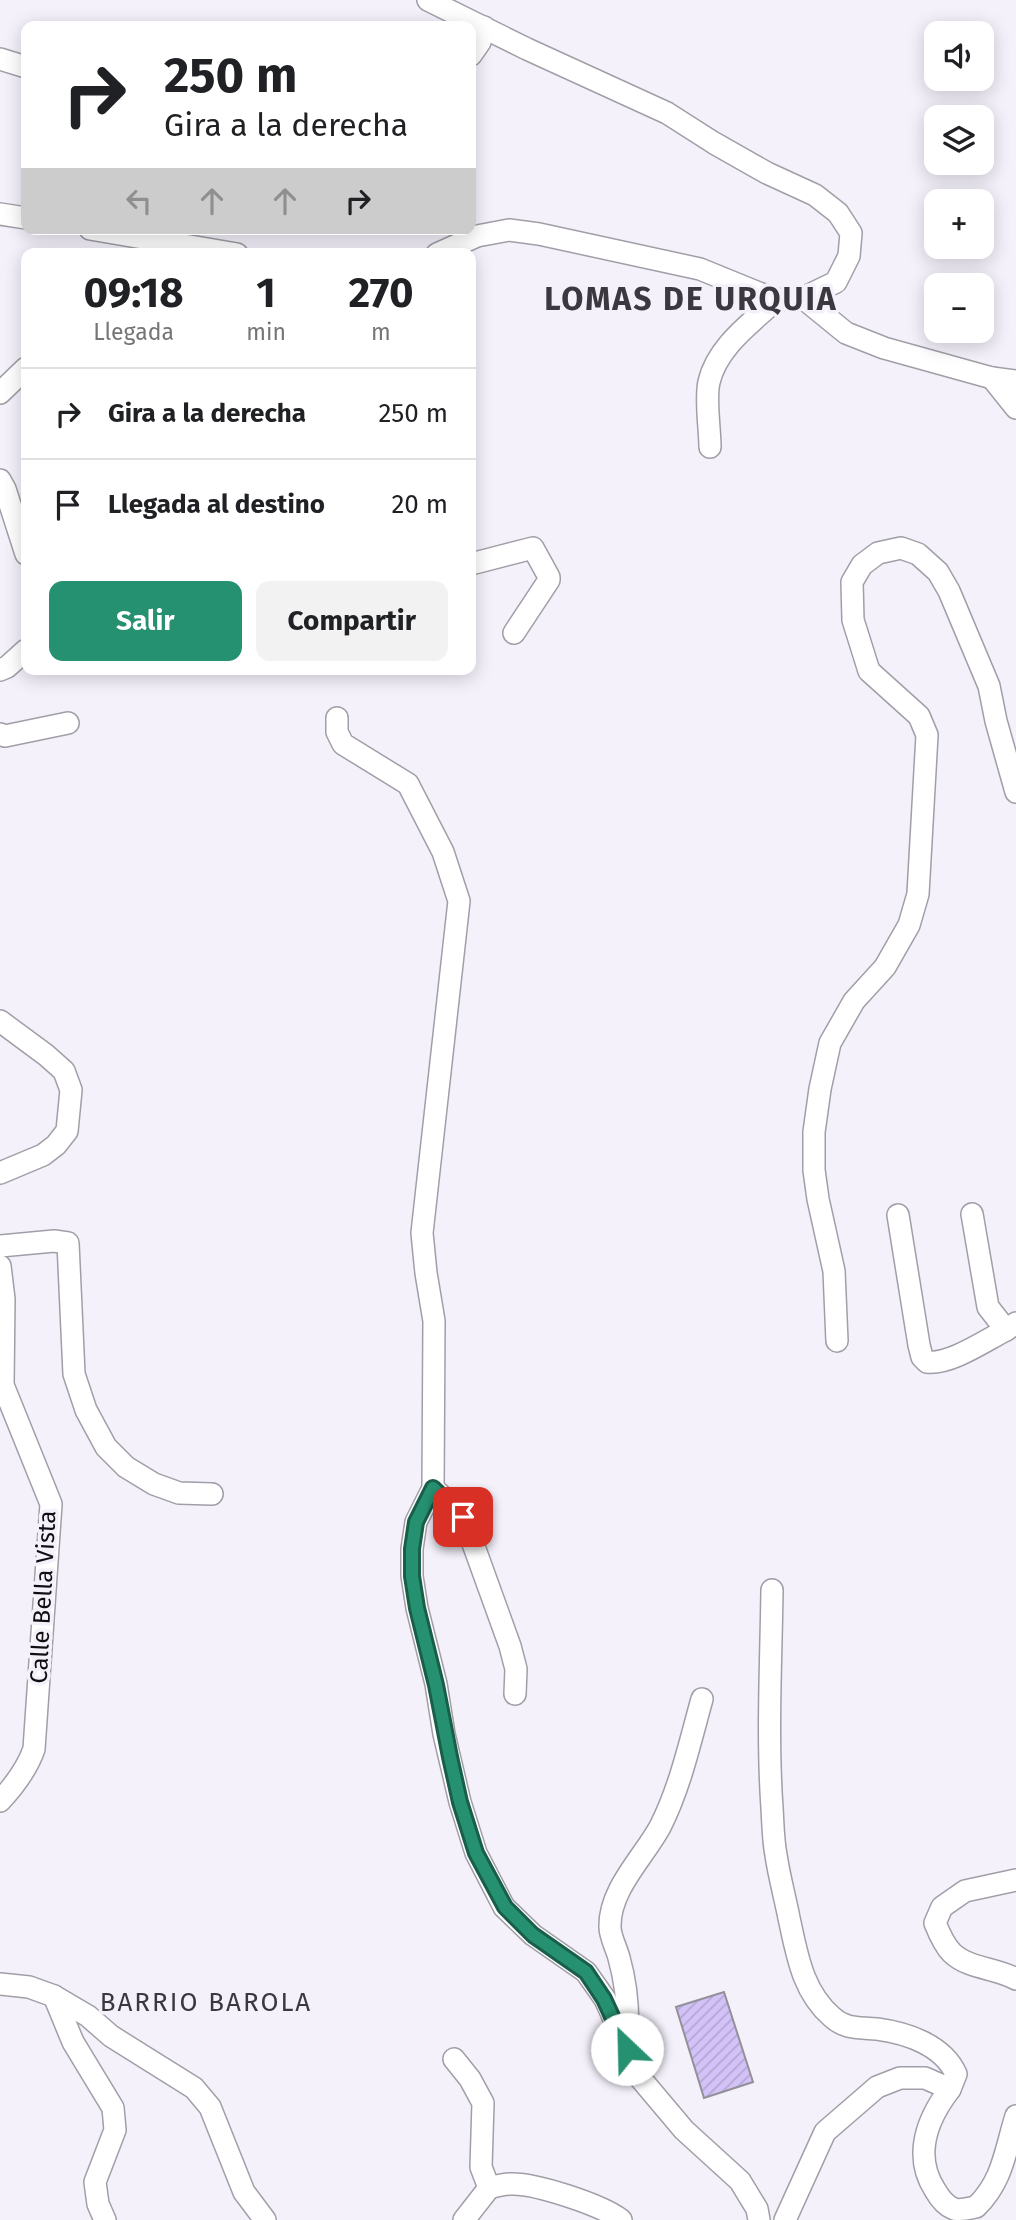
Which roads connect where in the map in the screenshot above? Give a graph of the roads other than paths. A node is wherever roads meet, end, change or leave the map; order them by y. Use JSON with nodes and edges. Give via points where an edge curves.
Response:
{"nodes":[{"id":1,"x":428,"y":0,"type":"edge"},
{"id":2,"x":472,"y":21,"type":"edge"},
{"id":3,"x":476,"y":23,"type":"edge"},
{"id":4,"x":484,"y":27,"type":"junction"},
{"id":5,"x":476,"y":48,"type":"edge"},
{"id":6,"x":0,"y":59,"type":"edge"},
{"id":7,"x":21,"y":65,"type":"edge"},
{"id":8,"x":0,"y":214,"type":"edge"},
{"id":9,"x":21,"y":217,"type":"edge"},
{"id":10,"x":125,"y":235,"type":"edge"},
{"id":11,"x":202,"y":248,"type":"edge"},
{"id":12,"x":450,"y":248,"type":"edge"},
{"id":13,"x":803,"y":298,"type":"junction"},
{"id":14,"x":776,"y":300,"type":"junction"},
{"id":15,"x":21,"y":373,"type":"edge"},
{"id":16,"x":992,"y":378,"type":"junction"},
{"id":17,"x":1016,"y":381,"type":"edge"},
{"id":18,"x":0,"y":393,"type":"edge"},
{"id":19,"x":1016,"y":408,"type":"edge"},
{"id":20,"x":710,"y":447,"type":"dead end"},
{"id":21,"x":0,"y":480,"type":"edge"},
{"id":22,"x":21,"y":539,"type":"edge"},
{"id":23,"x":476,"y":563,"type":"edge"},
{"id":24,"x":514,"y":632,"type":"dead end"},
{"id":25,"x":21,"y":654,"type":"edge"},
{"id":26,"x":0,"y":670,"type":"edge"},
{"id":27,"x":337,"y":718,"type":"dead end"},
{"id":28,"x":68,"y":723,"type":"dead end"},
{"id":29,"x":0,"y":734,"type":"edge"},
{"id":30,"x":1016,"y":793,"type":"edge"},
{"id":31,"x":0,"y":1021,"type":"edge"},
{"id":32,"x":0,"y":1173,"type":"edge"},
{"id":33,"x":898,"y":1214,"type":"dead end"},
{"id":34,"x":972,"y":1214,"type":"dead end"},
{"id":35,"x":0,"y":1246,"type":"edge"},
{"id":36,"x":0,"y":1266,"type":"edge"},
{"id":37,"x":1011,"y":1326,"type":"edge"},
{"id":38,"x":837,"y":1341,"type":"dead end"},
{"id":39,"x":433,"y":1488,"type":"junction"},
{"id":40,"x":212,"y":1494,"type":"dead end"},
{"id":41,"x":772,"y":1590,"type":"dead end"},
{"id":42,"x":515,"y":1694,"type":"dead end"},
{"id":43,"x":702,"y":1699,"type":"dead end"},
{"id":44,"x":0,"y":1801,"type":"edge"},
{"id":45,"x":1016,"y":1880,"type":"edge"},
{"id":46,"x":1016,"y":1979,"type":"edge"},
{"id":47,"x":0,"y":1984,"type":"edge"},
{"id":48,"x":54,"y":1996,"type":"junction"},
{"id":49,"x":627,"y":2049,"type":"junction"},
{"id":50,"x":454,"y":2059,"type":"dead end"},
{"id":51,"x":950,"y":2089,"type":"junction"},
{"id":52,"x":1016,"y":2116,"type":"edge"},
{"id":53,"x":489,"y":2188,"type":"junction"},
{"id":54,"x":105,"y":2220,"type":"edge"},
{"id":55,"x":265,"y":2220,"type":"edge"},
{"id":56,"x":464,"y":2220,"type":"edge"},
{"id":57,"x":621,"y":2220,"type":"edge"},
{"id":58,"x":759,"y":2220,"type":"edge"},
{"id":59,"x":785,"y":2220,"type":"edge"}],
"edges":[{"from":1,"to":2,"type":"street"},
{"from":3,"to":4,"type":"street"},
{"from":4,"to":5,"type":"street"},
{"from":4,"to":13,"type":"street","via":[[667,113],[757,167],[815,195],[838,214],[851,233],[849,256],[836,282]]},
{"from":6,"to":7,"type":"street"},
{"from":8,"to":9,"type":"street"},
{"from":10,"to":11,"type":"street"},
{"from":12,"to":14,"type":"street","via":[[477,236],[509,230],[539,234],[700,269]]},
{"from":13,"to":14,"type":"street"},
{"from":13,"to":16,"type":"street","via":[[846,334]]},
{"from":14,"to":20,"type":"street","via":[[718,360],[708,384]]},
{"from":15,"to":18,"type":"street"},
{"from":16,"to":17,"type":"street"},
{"from":16,"to":19,"type":"street"},
{"from":21,"to":22,"type":"street"},
{"from":23,"to":24,"type":"street","via":[[533,548],[541,560],[549,580]]},
{"from":25,"to":26,"type":"street"},
{"from":27,"to":39,"type":"street","via":[[343,744],[408,784],[443,852],[459,901],[422,1233],[434,1321]]},
{"from":28,"to":29,"type":"street"},
{"from":30,"to":38,"type":"street","via":[[989,686],[938,572],[918,554],[901,548],[878,553],[862,565],[852,582],[853,620],[869,671],[919,716],[928,735],[918,894],[909,925],[830,1043],[820,1089],[814,1170],[834,1271]]},
{"from":31,"to":32,"type":"street","via":[[64,1072],[71,1090],[67,1131],[56,1144],[43,1155]]},
{"from":33,"to":37,"type":"street","via":[[919,1345],[927,1362],[956,1356]]},
{"from":34,"to":37,"type":"street","via":[[988,1307]]},
{"from":35,"to":40,"type":"street","via":[[68,1243],[74,1374],[106,1447],[126,1468],[154,1484],[179,1493]]},
{"from":36,"to":44,"type":"street","name":"Calle Bella Vista","via":[[3,1385],[51,1504],[34,1749],[29,1765]]},
{"from":39,"to":42,"type":"street","via":[[463,1517],[510,1646],[516,1669]]},
{"from":39,"to":49,"type":"street","via":[[416,1522],[412,1576],[460,1802],[476,1853],[505,1907],[533,1935],[586,1972]]},
{"from":41,"to":51,"type":"street","via":[[770,1769],[775,1842],[804,1979],[835,2020],[852,2028],[910,2037],[936,2050],[951,2062],[956,2074]]},
{"from":43,"to":49,"type":"street","via":[[660,1827],[614,1904],[610,1928],[626,1993]]},
{"from":45,"to":46,"type":"street","via":[[965,1891],[943,1907],[935,1923],[953,1954]]},
{"from":47,"to":48,"type":"street"},
{"from":48,"to":54,"type":"street","via":[[73,2042],[113,2108],[115,2130],[94,2182]]},
{"from":48,"to":55,"type":"street","via":[[194,2088],[210,2108],[244,2192]]},
{"from":49,"to":58,"type":"street","via":[[641,2080],[684,2130],[740,2181]]},
{"from":50,"to":53,"type":"street","via":[[483,2103],[481,2167]]},
{"from":51,"to":52,"type":"street","via":[[929,2123],[922,2150],[929,2180],[941,2199],[955,2209],[976,2207],[990,2193]]},
{"from":51,"to":59,"type":"street","via":[[925,2078],[900,2078],[877,2087],[825,2132]]},
{"from":53,"to":56,"type":"street"},
{"from":53,"to":57,"type":"street","via":[[512,2183],[556,2192]]}]}
